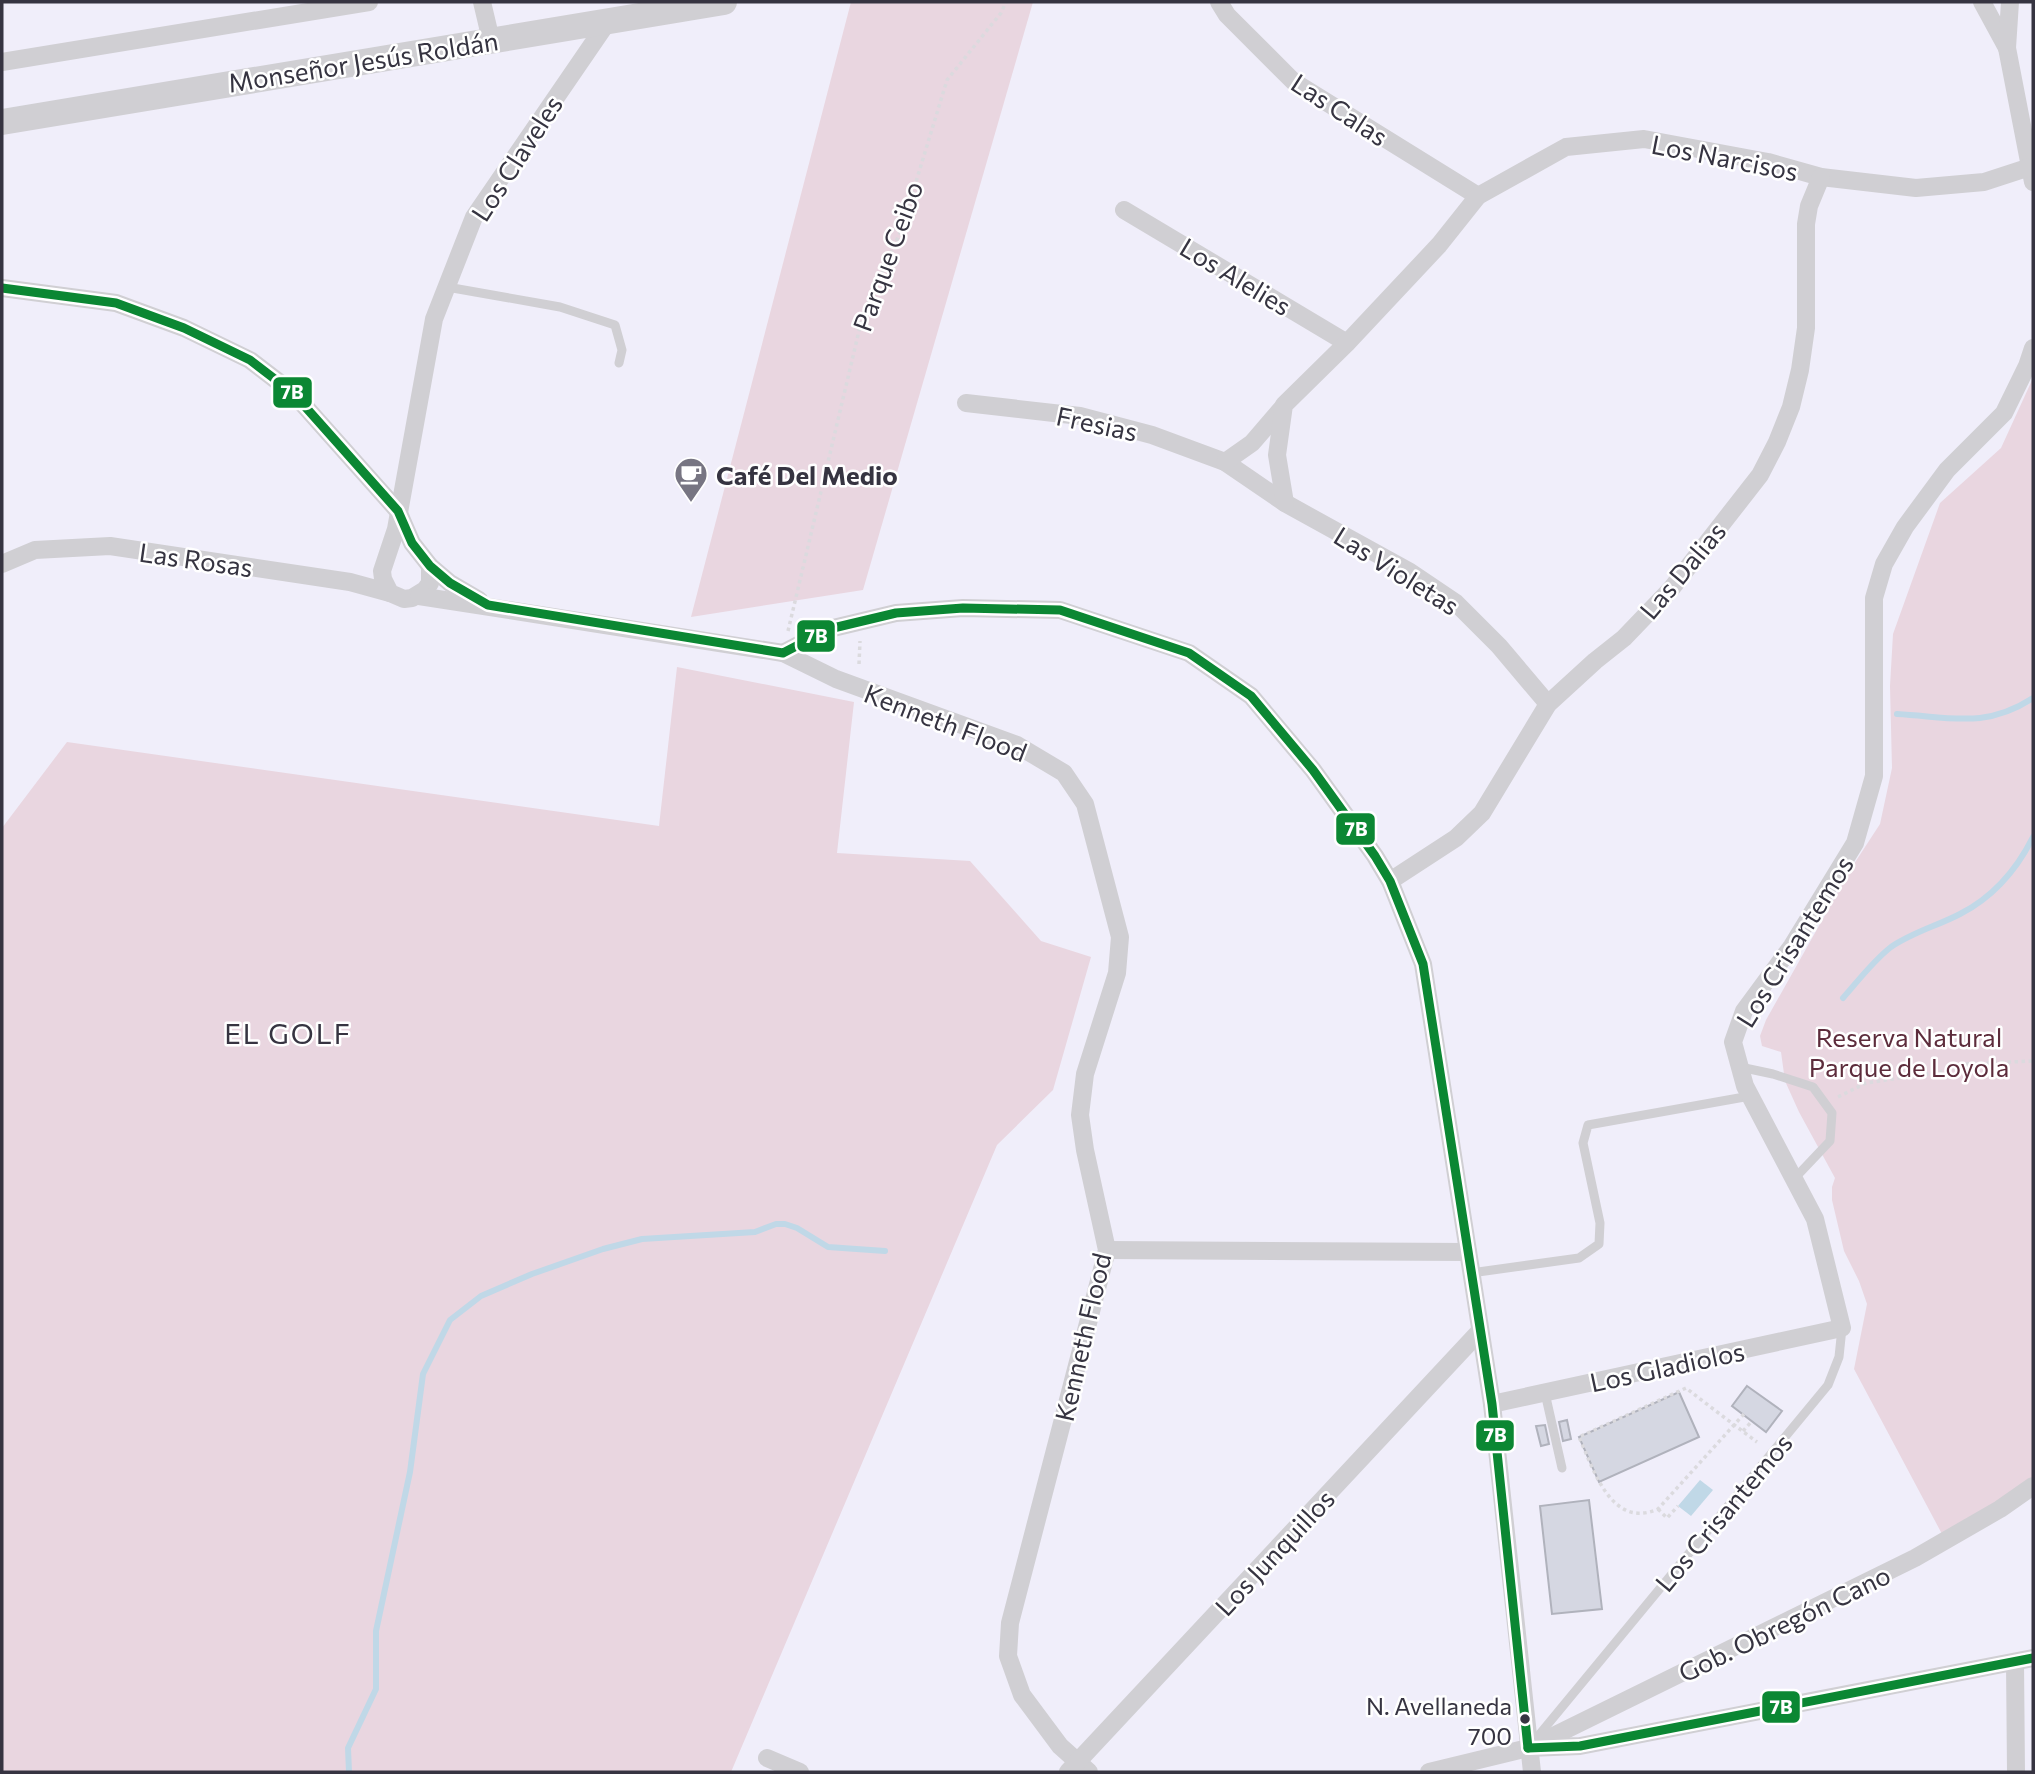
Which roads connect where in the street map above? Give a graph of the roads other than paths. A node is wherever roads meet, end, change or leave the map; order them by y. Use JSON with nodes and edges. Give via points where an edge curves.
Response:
{"nodes":[{"id":1,"x":369,"y":2,"type":"edge"},
{"id":2,"x":482,"y":2,"type":"edge"},
{"id":3,"x":724,"y":2,"type":"edge"},
{"id":4,"x":1219,"y":2,"type":"edge"},
{"id":5,"x":1982,"y":2,"type":"edge"},
{"id":6,"x":2010,"y":2,"type":"edge"},
{"id":7,"x":609,"y":20,"type":"junction"},
{"id":8,"x":491,"y":40,"type":"junction"},
{"id":9,"x":2007,"y":48,"type":"junction"},
{"id":10,"x":2,"y":62,"type":"edge"},
{"id":11,"x":2,"y":122,"type":"edge"},
{"id":12,"x":2031,"y":175,"type":"edge"},
{"id":13,"x":1821,"y":177,"type":"junction"},
{"id":14,"x":1478,"y":197,"type":"junction"},
{"id":15,"x":1125,"y":210,"type":"dead end"},
{"id":16,"x":447,"y":286,"type":"junction"},
{"id":17,"x":2,"y":288,"type":"edge"},
{"id":18,"x":1347,"y":343,"type":"junction"},
{"id":19,"x":2033,"y":348,"type":"edge"},
{"id":20,"x":620,"y":363,"type":"dead end"},
{"id":21,"x":965,"y":403,"type":"dead end"},
{"id":22,"x":1284,"y":405,"type":"junction"},
{"id":23,"x":1225,"y":462,"type":"junction"},
{"id":24,"x":406,"y":471,"type":"junction"},
{"id":25,"x":364,"y":473,"type":"junction"},
{"id":26,"x":1285,"y":503,"type":"junction"},
{"id":27,"x":398,"y":511,"type":"junction"},
{"id":28,"x":425,"y":560,"type":"junction"},
{"id":29,"x":385,"y":563,"type":"junction"},
{"id":30,"x":2,"y":564,"type":"edge"},
{"id":31,"x":350,"y":582,"type":"junction"},
{"id":32,"x":390,"y":593,"type":"junction"},
{"id":33,"x":419,"y":596,"type":"junction"},
{"id":34,"x":488,"y":605,"type":"junction"},
{"id":35,"x":783,"y":653,"type":"junction"},
{"id":36,"x":1548,"y":704,"type":"junction"},
{"id":37,"x":1390,"y":881,"type":"junction"},
{"id":38,"x":1740,"y":1067,"type":"junction"},
{"id":39,"x":1751,"y":1096,"type":"junction"},
{"id":40,"x":1794,"y":1179,"type":"junction"},
{"id":41,"x":1107,"y":1250,"type":"junction"},
{"id":42,"x":1468,"y":1252,"type":"junction"},
{"id":43,"x":1471,"y":1273,"type":"junction"},
{"id":44,"x":1842,"y":1328,"type":"junction"},
{"id":45,"x":1480,"y":1331,"type":"junction"},
{"id":46,"x":1545,"y":1393,"type":"junction"},
{"id":47,"x":1492,"y":1404,"type":"junction"},
{"id":48,"x":1562,"y":1468,"type":"dead end"},
{"id":49,"x":2033,"y":1486,"type":"edge"},
{"id":50,"x":2033,"y":1658,"type":"edge"},
{"id":51,"x":2015,"y":1662,"type":"junction"},
{"id":52,"x":1528,"y":1748,"type":"junction"},
{"id":53,"x":767,"y":1758,"type":"dead end"},
{"id":54,"x":1078,"y":1769,"type":"edge"},
{"id":55,"x":800,"y":1772,"type":"edge"},
{"id":56,"x":1429,"y":1772,"type":"edge"},
{"id":57,"x":1532,"y":1772,"type":"edge"},
{"id":58,"x":2015,"y":1772,"type":"edge"}],
"edges":[{"from":1,"to":10,"type":"street"},
{"from":2,"to":8,"type":"street"},
{"from":3,"to":7,"type":"street","name":"Monseñor Jesús Roldán"},
{"from":4,"to":14,"type":"street","name":"Las Calas","via":[[1294,82]]},
{"from":5,"to":9,"type":"street"},
{"from":6,"to":9,"type":"street"},
{"from":7,"to":8,"type":"street","name":"Monseñor Jesús Roldán"},
{"from":7,"to":16,"type":"street","name":"Los Claveles","via":[[474,217]]},
{"from":8,"to":11,"type":"street","name":"Monseñor Jesús Roldán"},
{"from":9,"to":12,"type":"street"},
{"from":12,"to":13,"type":"street","name":"Los Narcisos","via":[[1916,188]]},
{"from":13,"to":14,"type":"street","name":"Los Narcisos","via":[[1768,162],[1644,139],[1566,147]]},
{"from":13,"to":36,"type":"street","name":"Las Dalias","via":[[1806,224],[1806,328],[1800,369],[1772,453],[1671,589],[1624,638]]},
{"from":14,"to":18,"type":"street","name":"Los Narcisos"},
{"from":15,"to":18,"type":"street","name":"Los Alelies"},
{"from":16,"to":20,"type":"lane","via":[[560,307],[615,326],[622,350]]},
{"from":16,"to":24,"type":"street","name":"Los Claveles","via":[[434,319]]},
{"from":17,"to":25,"type":"street","via":[[116,303],[184,328],[250,360],[293,393]]},
{"from":18,"to":22,"type":"street","name":"Los Narcisos"},
{"from":19,"to":38,"type":"street","name":"Los Crisantemos","via":[[2004,413],[1947,470],[1884,564],[1874,598],[1874,776],[1855,843],[1792,946],[1744,1010],[1733,1042]]},
{"from":21,"to":23,"type":"street","name":"Fresias","via":[[1080,416],[1152,435]]},
{"from":22,"to":23,"type":"street","name":"Los Narcisos","via":[[1251,443]]},
{"from":22,"to":26,"type":"street","via":[[1276,455]]},
{"from":23,"to":26,"type":"street","name":"Las Violetas"},
{"from":24,"to":25,"type":"street","via":[[386,479]]},
{"from":24,"to":27,"type":"street","name":"Los Claveles"},
{"from":25,"to":27,"type":"street"},
{"from":26,"to":36,"type":"street","name":"Las Violetas","via":[[1410,572],[1456,603]]},
{"from":27,"to":28,"type":"street"},
{"from":27,"to":29,"type":"street","name":"Los Claveles"},
{"from":28,"to":29,"type":"street","via":[[405,550]]},
{"from":28,"to":33,"type":"street","via":[[430,583]]},
{"from":28,"to":34,"type":"street","via":[[450,583]]},
{"from":29,"to":31,"type":"street"},
{"from":29,"to":32,"type":"street","via":[[383,579]]},
{"from":30,"to":31,"type":"street","name":"Las Rosas","via":[[35,550],[110,546]]},
{"from":31,"to":32,"type":"street","name":"Las Rosas"},
{"from":32,"to":33,"type":"street","via":[[404,599]]},
{"from":33,"to":34,"type":"street"},
{"from":34,"to":35,"type":"street"},
{"from":35,"to":37,"type":"street","via":[[829,629],[896,613],[963,608],[1060,610],[1189,653],[1251,696],[1313,770]]},
{"from":35,"to":41,"type":"street","name":"Kenneth Flood","via":[[836,679],[1017,745],[1063,773],[1084,804],[1120,937],[1117,973],[1085,1074],[1080,1115]]},
{"from":36,"to":37,"type":"street","name":"Las Dalias","via":[[1482,813],[1456,838]]},
{"from":37,"to":42,"type":"street","via":[[1423,964]]},
{"from":38,"to":39,"type":"street","name":"Los Crisantemos"},
{"from":38,"to":40,"type":"lane","via":[[1813,1087],[1832,1113],[1830,1141]]},
{"from":39,"to":40,"type":"street","name":"Los Crisantemos"},
{"from":39,"to":43,"type":"lane","via":[[1588,1125],[1583,1143],[1600,1223],[1599,1244],[1578,1258]]},
{"from":40,"to":44,"type":"street","name":"Los Crisantemos","via":[[1815,1219]]},
{"from":41,"to":42,"type":"street"},
{"from":41,"to":54,"type":"street","name":"Kenneth Flood","via":[[1010,1623],[1008,1656],[1022,1695]]},
{"from":42,"to":43,"type":"street"},
{"from":43,"to":45,"type":"street"},
{"from":44,"to":46,"type":"street","name":"Los Gladiolos"},
{"from":44,"to":52,"type":"lane","name":"Los Crisantemos","via":[[1839,1357],[1828,1385]]},
{"from":45,"to":47,"type":"street"},
{"from":45,"to":54,"type":"street","name":"Los Junquillos"},
{"from":46,"to":47,"type":"street","name":"Los Gladiolos"},
{"from":46,"to":48,"type":"lane"},
{"from":47,"to":52,"type":"street"},
{"from":49,"to":52,"type":"street","name":"Gob. Obregón Cano","via":[[1914,1559]]},
{"from":50,"to":51,"type":"street"},
{"from":51,"to":52,"type":"street","via":[[1580,1746]]},
{"from":51,"to":58,"type":"street"},
{"from":52,"to":56,"type":"street"},
{"from":52,"to":57,"type":"street"},
{"from":53,"to":55,"type":"street"}]}
